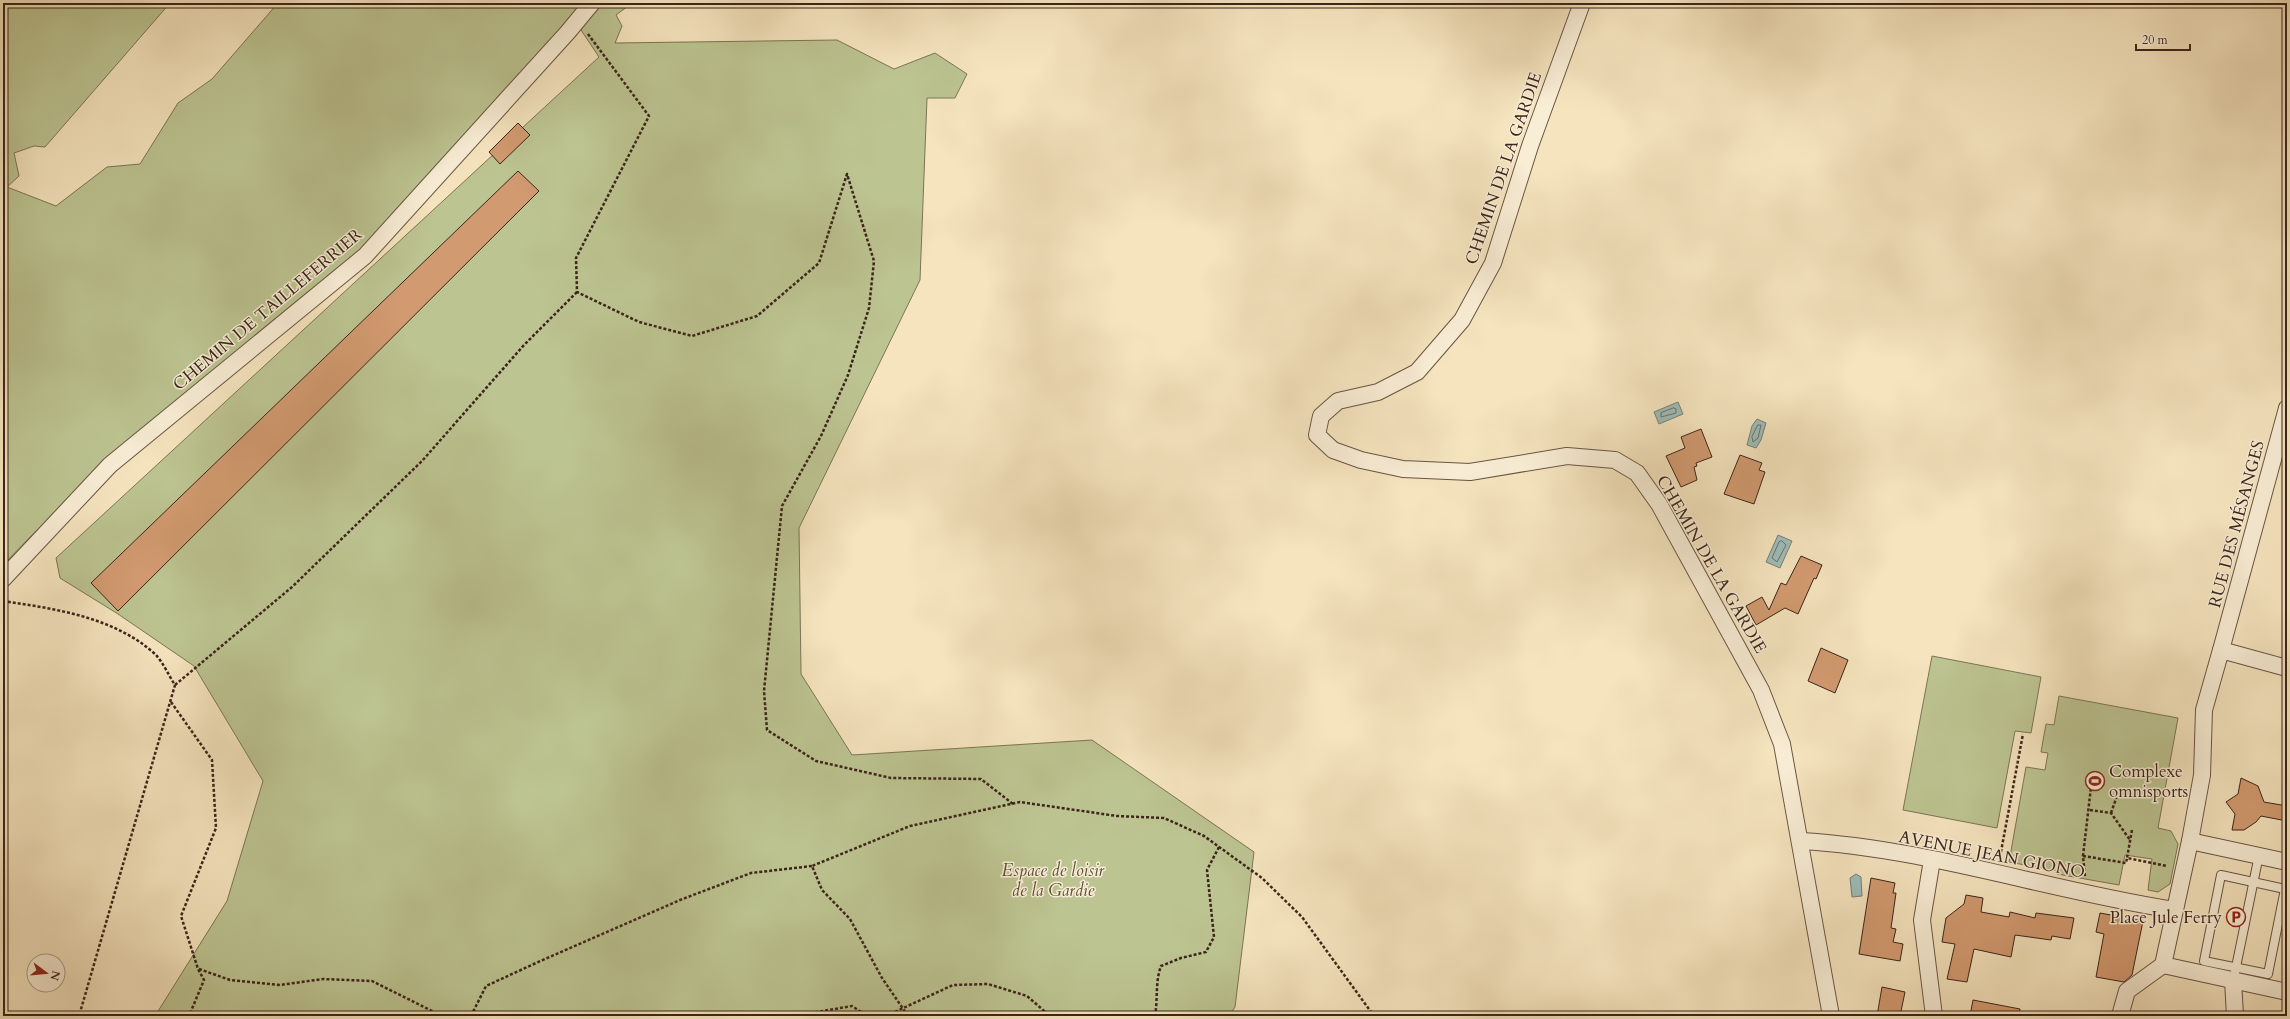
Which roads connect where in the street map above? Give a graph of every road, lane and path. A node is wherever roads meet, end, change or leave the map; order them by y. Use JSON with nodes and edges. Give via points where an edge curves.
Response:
{"nodes":[{"id":1,"x":592,"y":3,"type":"edge"},
{"id":2,"x":1582,"y":3,"type":"edge"},
{"id":3,"x":578,"y":21,"type":"junction"},
{"id":4,"x":577,"y":292,"type":"junction"},
{"id":5,"x":2287,"y":408,"type":"edge"},
{"id":6,"x":3,"y":579,"type":"edge"},
{"id":7,"x":3,"y":602,"type":"edge"},
{"id":8,"x":2221,"y":650,"type":"junction"},
{"id":9,"x":2287,"y":668,"type":"edge"},
{"id":10,"x":176,"y":685,"type":"junction"},
{"id":11,"x":170,"y":702,"type":"junction"},
{"id":12,"x":2023,"y":734,"type":"dead end"},
{"id":13,"x":2091,"y":787,"type":"dead end"},
{"id":14,"x":2118,"y":792,"type":"dead end"},
{"id":15,"x":1013,"y":804,"type":"junction"},
{"id":16,"x":2090,"y":810,"type":"junction"},
{"id":17,"x":2111,"y":813,"type":"junction"},
{"id":18,"x":2132,"y":830,"type":"dead end"},
{"id":19,"x":2130,"y":840,"type":"junction"},
{"id":20,"x":1801,"y":841,"type":"junction"},
{"id":21,"x":2190,"y":841,"type":"junction"},
{"id":22,"x":1219,"y":847,"type":"junction"},
{"id":23,"x":2083,"y":856,"type":"junction"},
{"id":24,"x":2259,"y":856,"type":"junction"},
{"id":25,"x":2127,"y":858,"type":"junction"},
{"id":26,"x":1932,"y":860,"type":"junction"},
{"id":27,"x":2287,"y":862,"type":"edge"},
{"id":28,"x":812,"y":866,"type":"junction"},
{"id":29,"x":2183,"y":870,"type":"junction"},
{"id":30,"x":1998,"y":873,"type":"junction"},
{"id":31,"x":2253,"y":882,"type":"junction"},
{"id":32,"x":2083,"y":892,"type":"junction"},
{"id":33,"x":2174,"y":910,"type":"junction"},
{"id":34,"x":2163,"y":965,"type":"junction"},
{"id":35,"x":198,"y":969,"type":"junction"},
{"id":36,"x":2235,"y":974,"type":"junction"},
{"id":37,"x":2287,"y":992,"type":"edge"},
{"id":38,"x":903,"y":1009,"type":"junction"},
{"id":39,"x":79,"y":1016,"type":"edge"},
{"id":40,"x":189,"y":1016,"type":"edge"},
{"id":41,"x":442,"y":1016,"type":"edge"},
{"id":42,"x":471,"y":1016,"type":"edge"},
{"id":43,"x":806,"y":1016,"type":"edge"},
{"id":44,"x":867,"y":1016,"type":"edge"},
{"id":45,"x":886,"y":1016,"type":"edge"},
{"id":46,"x":908,"y":1016,"type":"edge"},
{"id":47,"x":1050,"y":1016,"type":"edge"},
{"id":48,"x":1155,"y":1016,"type":"edge"},
{"id":49,"x":1374,"y":1016,"type":"edge"},
{"id":50,"x":1831,"y":1016,"type":"edge"},
{"id":51,"x":1934,"y":1016,"type":"edge"},
{"id":52,"x":2120,"y":1016,"type":"edge"},
{"id":53,"x":2235,"y":1016,"type":"edge"}],
"edges":[{"from":1,"to":3,"type":"street","name":"CHEMIN DE TAILLEFERRIER"},
{"from":2,"to":20,"type":"street","name":"CHEMIN DE LA GARDIE","via":[[1530,146],[1494,263],[1462,320],[1417,372],[1378,392],[1338,401],[1321,416],[1317,435],[1333,450],[1361,460],[1403,469],[1470,472],[1566,456],[1616,460],[1637,473],[1659,504],[1761,690],[1782,744]]},
{"from":3,"to":4,"type":"path","via":[[649,116],[576,258]]},
{"from":3,"to":6,"type":"street","name":"CHEMIN DE TAILLEFERRIER","via":[[365,256],[110,464]]},
{"from":4,"to":10,"type":"path","via":[[524,345],[422,461],[292,587]]},
{"from":4,"to":15,"type":"path","via":[[639,322],[692,336],[758,316],[819,263],[847,174],[874,261],[869,308],[848,375],[821,436],[782,506],[764,691],[767,730],[816,761],[891,778],[981,779]]},
{"from":5,"to":8,"type":"street","name":"RUE DES MÉSANGES"},
{"from":7,"to":10,"type":"path","via":[[72,612],[118,628],[156,655]]},
{"from":8,"to":9,"type":"street"},
{"from":8,"to":21,"type":"street","name":"RUE DES MÉSANGES","via":[[2204,710],[2202,775]]},
{"from":10,"to":11,"type":"path"},
{"from":11,"to":35,"type":"path","via":[[212,760],[216,828],[181,916]]},
{"from":11,"to":39,"type":"path"},
{"from":12,"to":30,"type":"path"},
{"from":13,"to":16,"type":"path"},
{"from":14,"to":17,"type":"path"},
{"from":15,"to":22,"type":"path","via":[[1020,802],[1117,816],[1164,818],[1204,836]]},
{"from":15,"to":28,"type":"path","via":[[910,826]]},
{"from":16,"to":17,"type":"path"},
{"from":16,"to":23,"type":"path"},
{"from":17,"to":19,"type":"path"},
{"from":18,"to":19,"type":"path"},
{"from":19,"to":25,"type":"path"},
{"from":20,"to":26,"type":"street","name":"AVENUE JEAN GIONO"},
{"from":20,"to":50,"type":"street"},
{"from":21,"to":24,"type":"street"},
{"from":21,"to":29,"type":"street","name":"RUE DES MÉSANGES"},
{"from":22,"to":48,"type":"path","via":[[1207,870],[1214,937],[1206,952],[1161,966],[1156,979],[1158,1000]]},
{"from":22,"to":49,"type":"path","via":[[1262,878],[1302,917]]},
{"from":23,"to":25,"type":"path","via":[[2126,863]]},
{"from":23,"to":32,"type":"path"},
{"from":24,"to":27,"type":"street"},
{"from":24,"to":31,"type":"lane"},
{"from":25,"to":29,"type":"path"},
{"from":26,"to":30,"type":"street","name":"AVENUE JEAN GIONO"},
{"from":26,"to":51,"type":"street","via":[[1922,920]]},
{"from":28,"to":38,"type":"path","via":[[822,890],[850,919],[882,978]]},
{"from":28,"to":42,"type":"path","via":[[751,873],[680,900],[536,963],[486,986]]},
{"from":29,"to":33,"type":"street","name":"RUE DES MÉSANGES"},
{"from":30,"to":32,"type":"street","name":"AVENUE JEAN GIONO"},
{"from":31,"to":36,"type":"lane"},
{"from":31,"to":36,"type":"lane","via":[[2221,876],[2219,883],[2204,960]]},
{"from":31,"to":36,"type":"lane","via":[[2286,889],[2268,974]]},
{"from":32,"to":33,"type":"street","name":"AVENUE JEAN GIONO"},
{"from":33,"to":34,"type":"street","name":"RUE DES MÉSANGES"},
{"from":34,"to":36,"type":"street"},
{"from":34,"to":52,"type":"street","via":[[2127,991]]},
{"from":35,"to":40,"type":"path","via":[[204,980]]},
{"from":35,"to":41,"type":"path","via":[[230,980],[280,985],[323,979],[372,981]]},
{"from":36,"to":37,"type":"street"},
{"from":36,"to":53,"type":"street"},
{"from":38,"to":45,"type":"path"},
{"from":38,"to":46,"type":"path"},
{"from":38,"to":47,"type":"path","via":[[953,985],[988,984],[1027,996]]},
{"from":43,"to":44,"type":"path","via":[[852,1006]]}]}
